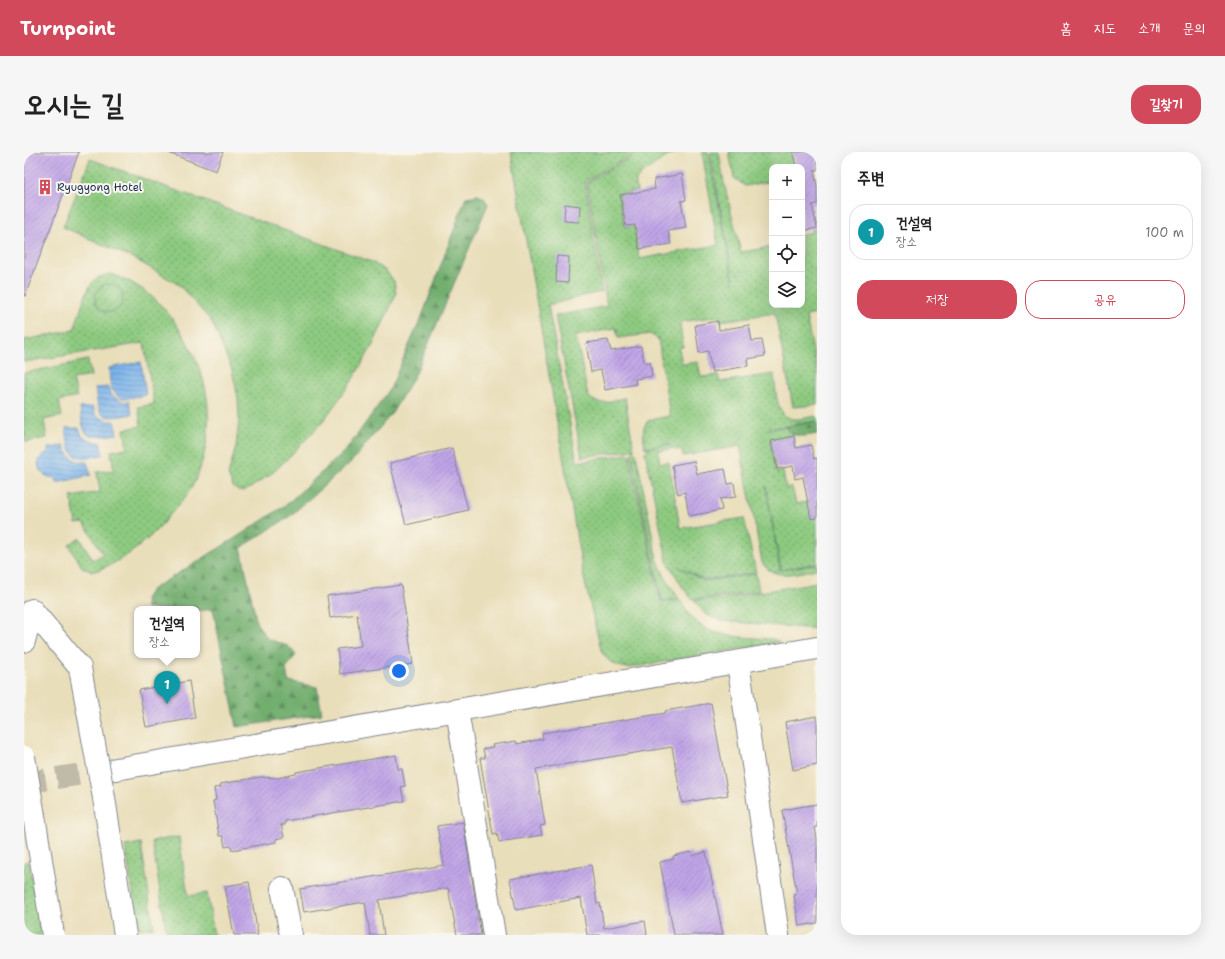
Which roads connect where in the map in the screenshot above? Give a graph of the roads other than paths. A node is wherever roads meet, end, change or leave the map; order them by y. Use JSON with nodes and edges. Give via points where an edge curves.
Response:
{"nodes":[{"id":1,"x":24,"y":641,"type":"edge"},
{"id":2,"x":817,"y":648,"type":"edge"},
{"id":3,"x":738,"y":662,"type":"junction"},
{"id":4,"x":457,"y":710,"type":"junction"},
{"id":5,"x":24,"y":757,"type":"edge"},
{"id":6,"x":116,"y":769,"type":"tunnel mouth"},
{"id":7,"x":282,"y":888,"type":"dead end"},
{"id":8,"x":53,"y":935,"type":"edge"},
{"id":9,"x":125,"y":935,"type":"edge"},
{"id":10,"x":291,"y":935,"type":"edge"},
{"id":11,"x":494,"y":935,"type":"edge"},
{"id":12,"x":778,"y":935,"type":"edge"}],
"edges":[{"from":1,"to":9,"type":"street","bridge":true,"via":[[32,610],[80,668],[104,798]]},
{"from":2,"to":3,"type":"street"},
{"from":3,"to":4,"type":"street"},
{"from":3,"to":12,"type":"street"},
{"from":4,"to":6,"type":"street"},
{"from":4,"to":11,"type":"street"},
{"from":5,"to":8,"type":"street","bridge":true},
{"from":7,"to":10,"type":"street"}]}
